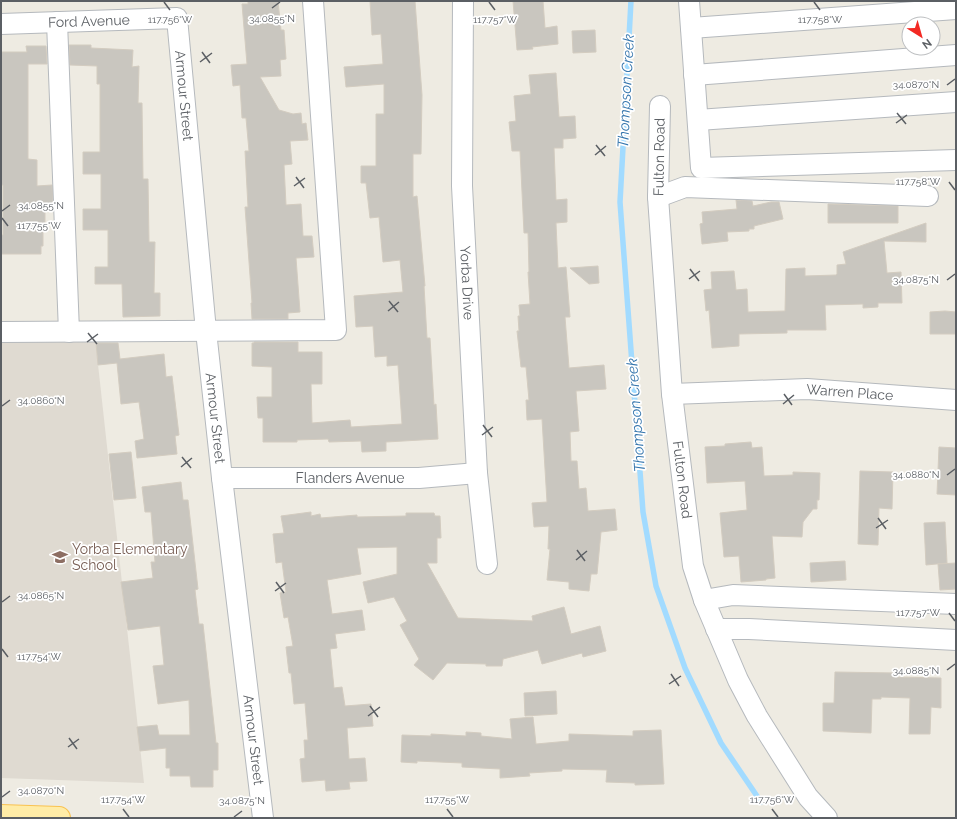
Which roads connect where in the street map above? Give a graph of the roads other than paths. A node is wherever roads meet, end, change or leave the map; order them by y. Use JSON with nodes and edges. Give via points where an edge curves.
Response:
{"nodes":[{"id":1,"x":313,"y":1,"type":"edge"},
{"id":2,"x":463,"y":1,"type":"edge"},
{"id":3,"x":689,"y":1,"type":"edge"},
{"id":4,"x":956,"y":9,"type":"edge"},
{"id":5,"x":176,"y":18,"type":"joint"},
{"id":6,"x":57,"y":22,"type":"junction"},
{"id":7,"x":1,"y":24,"type":"edge"},
{"id":8,"x":691,"y":28,"type":"junction"},
{"id":9,"x":956,"y":55,"type":"edge"},
{"id":10,"x":694,"y":75,"type":"junction"},
{"id":11,"x":956,"y":102,"type":"edge"},
{"id":12,"x":660,"y":106,"type":"dead end"},
{"id":13,"x":698,"y":120,"type":"junction"},
{"id":14,"x":956,"y":160,"type":"edge"},
{"id":15,"x":928,"y":196,"type":"dead end"},
{"id":16,"x":658,"y":197,"type":"junction"},
{"id":17,"x":206,"y":331,"type":"junction"},
{"id":18,"x":1,"y":332,"type":"edge"},
{"id":19,"x":69,"y":332,"type":"junction"},
{"id":20,"x":672,"y":394,"type":"junction"},
{"id":21,"x":956,"y":400,"type":"edge"},
{"id":22,"x":477,"y":473,"type":"junction"},
{"id":23,"x":222,"y":478,"type":"junction"},
{"id":24,"x":487,"y":564,"type":"dead end"},
{"id":25,"x":704,"y":600,"type":"junction"},
{"id":26,"x":956,"y":604,"type":"edge"},
{"id":27,"x":716,"y":629,"type":"junction"},
{"id":28,"x":956,"y":640,"type":"edge"},
{"id":29,"x":1,"y":816,"type":"edge"},
{"id":30,"x":59,"y":818,"type":"edge"},
{"id":31,"x":263,"y":818,"type":"edge"},
{"id":32,"x":827,"y":818,"type":"edge"}],
"edges":[{"from":1,"to":17,"type":"street","via":[[336,330]]},
{"from":2,"to":22,"type":"street","name":"Yorba Drive","via":[[462,186]]},
{"from":3,"to":8,"type":"street"},
{"from":4,"to":8,"type":"street"},
{"from":5,"to":6,"type":"street","name":"Ford Avenue"},
{"from":5,"to":17,"type":"street","name":"Armour Street"},
{"from":6,"to":7,"type":"street","name":"Ford Avenue"},
{"from":6,"to":19,"type":"street"},
{"from":8,"to":10,"type":"street"},
{"from":9,"to":10,"type":"street"},
{"from":10,"to":13,"type":"street"},
{"from":11,"to":13,"type":"street"},
{"from":12,"to":16,"type":"street","name":"Fulton Road"},
{"from":13,"to":14,"type":"street","via":[[701,168]]},
{"from":15,"to":16,"type":"street","via":[[685,187]]},
{"from":16,"to":20,"type":"street","name":"Fulton Road"},
{"from":17,"to":19,"type":"street"},
{"from":17,"to":23,"type":"street","name":"Armour Street"},
{"from":18,"to":19,"type":"street"},
{"from":20,"to":21,"type":"street","name":"Warren Place","via":[[807,389]]},
{"from":20,"to":25,"type":"street","name":"Fulton Road","via":[[693,566]]},
{"from":22,"to":23,"type":"street","name":"Flanders Avenue","via":[[419,478]]},
{"from":22,"to":24,"type":"street","name":"Yorba Drive"},
{"from":23,"to":31,"type":"street","name":"Armour Street"},
{"from":25,"to":26,"type":"street","via":[[733,595]]},
{"from":25,"to":27,"type":"street","name":"Fulton Road"},
{"from":27,"to":28,"type":"street"},
{"from":27,"to":32,"type":"street","name":"Fulton Road","via":[[757,716],[808,797]]},
{"from":29,"to":30,"type":"main road"}]}
